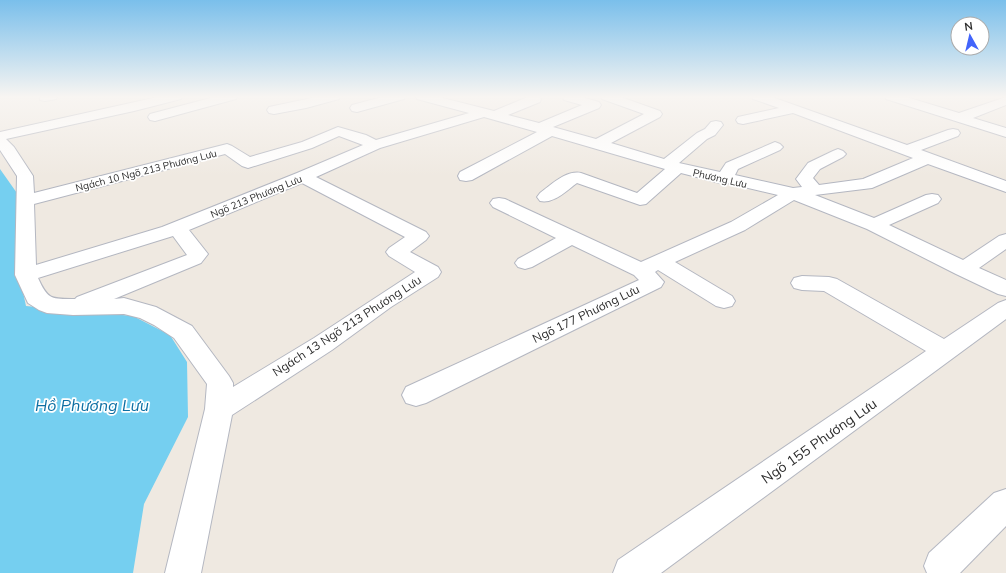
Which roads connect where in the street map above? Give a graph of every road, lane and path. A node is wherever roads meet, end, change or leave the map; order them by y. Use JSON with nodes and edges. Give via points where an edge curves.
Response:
{"nodes":[{"id":1,"x":61,"y":123,"type":"edge"},
{"id":2,"x":460,"y":123,"type":"edge"},
{"id":3,"x":520,"y":123,"type":"edge"},
{"id":4,"x":558,"y":123,"type":"edge"},
{"id":5,"x":638,"y":123,"type":"edge"},
{"id":6,"x":842,"y":123,"type":"edge"},
{"id":7,"x":974,"y":123,"type":"edge"},
{"id":8,"x":716,"y":125,"type":"dead end"},
{"id":9,"x":545,"y":129,"type":"junction"},
{"id":10,"x":953,"y":133,"type":"dead end"},
{"id":11,"x":1006,"y":133,"type":"edge"},
{"id":12,"x":0,"y":136,"type":"edge"},
{"id":13,"x":0,"y":142,"type":"edge"},
{"id":14,"x":598,"y":144,"type":"junction"},
{"id":15,"x":375,"y":145,"type":"junction"},
{"id":16,"x":775,"y":147,"type":"dead end"},
{"id":17,"x":908,"y":150,"type":"junction"},
{"id":18,"x":838,"y":154,"type":"dead end"},
{"id":19,"x":928,"y":158,"type":"junction"},
{"id":20,"x":672,"y":167,"type":"junction"},
{"id":21,"x":466,"y":176,"type":"dead end"},
{"id":22,"x":303,"y":177,"type":"junction"},
{"id":23,"x":724,"y":179,"type":"junction"},
{"id":24,"x":1006,"y":188,"type":"edge"},
{"id":25,"x":804,"y":192,"type":"junction"},
{"id":26,"x":546,"y":197,"type":"dead end"},
{"id":27,"x":932,"y":199,"type":"dead end"},
{"id":28,"x":25,"y":201,"type":"junction"},
{"id":29,"x":499,"y":203,"type":"dead end"},
{"id":30,"x":874,"y":225,"type":"junction"},
{"id":31,"x":177,"y":228,"type":"junction"},
{"id":32,"x":572,"y":237,"type":"junction"},
{"id":33,"x":1006,"y":240,"type":"edge"},
{"id":34,"x":526,"y":263,"type":"dead end"},
{"id":35,"x":650,"y":266,"type":"junction"},
{"id":36,"x":963,"y":269,"type":"junction"},
{"id":37,"x":26,"y":275,"type":"junction"},
{"id":38,"x":802,"y":282,"type":"dead end"},
{"id":39,"x":1006,"y":289,"type":"edge"},
{"id":40,"x":724,"y":301,"type":"dead end"},
{"id":41,"x":73,"y":307,"type":"junction"},
{"id":42,"x":1006,"y":308,"type":"edge"},
{"id":43,"x":946,"y":351,"type":"junction"},
{"id":44,"x":416,"y":396,"type":"dead end"},
{"id":45,"x":219,"y":409,"type":"junction"},
{"id":46,"x":1006,"y":504,"type":"edge"},
{"id":47,"x":942,"y":566,"type":"dead end"},
{"id":48,"x":183,"y":573,"type":"edge"},
{"id":49,"x":631,"y":573,"type":"edge"}],
"edges":[{"from":1,"to":12,"type":"street"},
{"from":2,"to":15,"type":"street","name":"Ngõ 213 Phương Lưu"},
{"from":3,"to":9,"type":"street","name":"Phương Lưu"},
{"from":4,"to":9,"type":"street"},
{"from":5,"to":14,"type":"street"},
{"from":6,"to":17,"type":"street"},
{"from":7,"to":11,"type":"street"},
{"from":8,"to":20,"type":"street"},
{"from":9,"to":14,"type":"street","name":"Phương Lưu"},
{"from":9,"to":21,"type":"street"},
{"from":10,"to":17,"type":"street"},
{"from":13,"to":28,"type":"street","via":[[9,150],[25,176]]},
{"from":14,"to":20,"type":"street","name":"Phương Lưu"},
{"from":15,"to":22,"type":"street","name":"Ngõ 213 Phương Lưu"},
{"from":15,"to":28,"type":"street","name":"Ngách 10 Ngõ 213 Phương Lưu","via":[[338,131],[248,163],[227,149]]},
{"from":16,"to":23,"type":"street","via":[[732,166]]},
{"from":17,"to":19,"type":"street"},
{"from":18,"to":25,"type":"street","via":[[814,166],[804,179]]},
{"from":19,"to":24,"type":"street"},
{"from":19,"to":25,"type":"street","via":[[866,184]]},
{"from":20,"to":23,"type":"street","name":"Phương Lưu"},
{"from":20,"to":26,"type":"street","via":[[640,200],[575,178]]},
{"from":22,"to":31,"type":"street","name":"Ngõ 213 Phương Lưu"},
{"from":22,"to":45,"type":"street","name":"Ngách 13 Ngõ 213 Phương Lưu","via":[[419,236],[396,252],[430,272],[323,344]]},
{"from":23,"to":25,"type":"street","name":"Phương Lưu"},
{"from":25,"to":30,"type":"street","name":"Phương Lưu"},
{"from":25,"to":35,"type":"street","via":[[738,226]]},
{"from":27,"to":30,"type":"street"},
{"from":28,"to":37,"type":"street"},
{"from":29,"to":32,"type":"street"},
{"from":30,"to":36,"type":"street","name":"Phương Lưu"},
{"from":31,"to":37,"type":"street","name":"Ngõ 213 Phương Lưu"},
{"from":31,"to":41,"type":"street","via":[[198,254],[194,259]]},
{"from":32,"to":34,"type":"street"},
{"from":32,"to":35,"type":"street"},
{"from":33,"to":36,"type":"street"},
{"from":35,"to":40,"type":"street"},
{"from":35,"to":44,"type":"street","name":"Ngõ 177 Phương Lưu","via":[[653,282]]},
{"from":36,"to":39,"type":"street","name":"Phương Lưu"},
{"from":37,"to":41,"type":"street","via":[[36,298],[47,305]]},
{"from":38,"to":43,"type":"street","via":[[829,284]]},
{"from":41,"to":45,"type":"street","via":[[124,306],[148,312],[183,332],[220,383]]},
{"from":42,"to":43,"type":"street","name":"Ngõ 155 Phương Lưu"},
{"from":43,"to":49,"type":"street","name":"Ngõ 155 Phương Lưu"},
{"from":45,"to":48,"type":"street"},
{"from":46,"to":47,"type":"street"}]}
